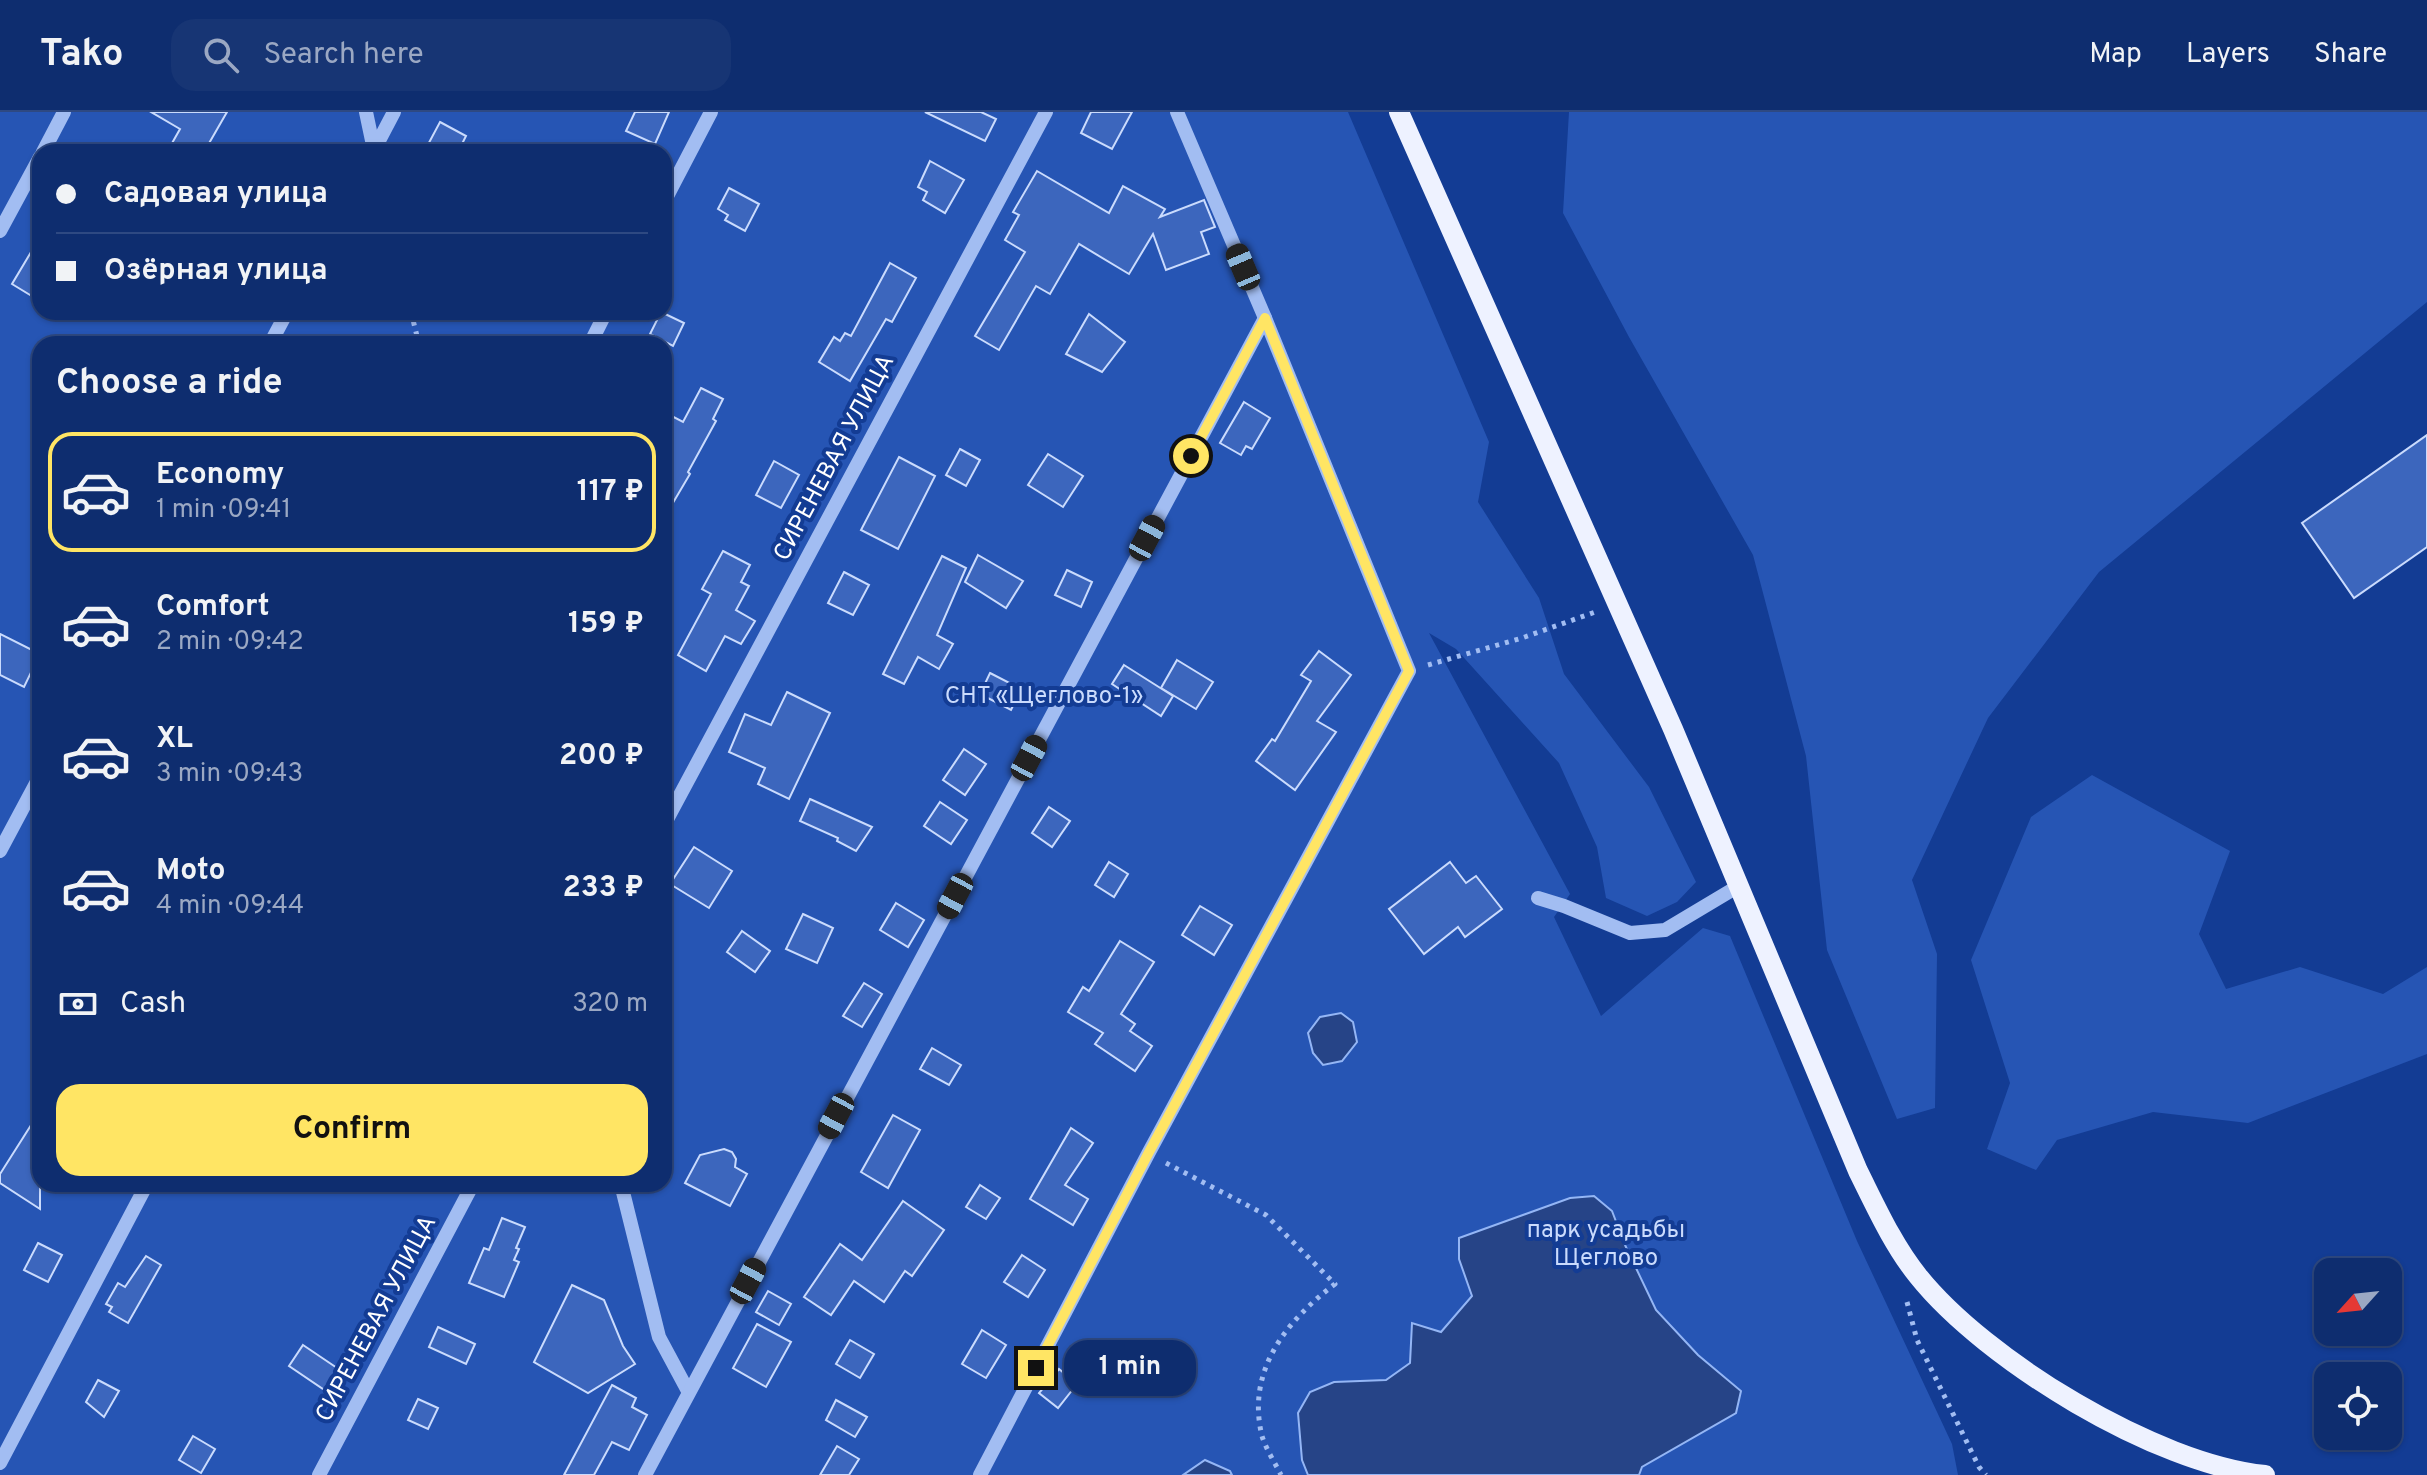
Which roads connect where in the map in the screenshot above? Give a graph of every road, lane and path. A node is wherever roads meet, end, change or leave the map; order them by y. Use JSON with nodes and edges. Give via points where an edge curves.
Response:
{"nodes":[{"id":1,"x":64,"y":112,"type":"edge"},
{"id":2,"x":366,"y":112,"type":"edge"},
{"id":3,"x":394,"y":112,"type":"edge"},
{"id":4,"x":711,"y":112,"type":"edge"},
{"id":5,"x":1046,"y":112,"type":"edge"},
{"id":6,"x":1177,"y":112,"type":"edge"},
{"id":7,"x":1399,"y":112,"type":"edge"},
{"id":8,"x":47,"y":144,"type":"edge"},
{"id":9,"x":372,"y":144,"type":"edge"},
{"id":10,"x":377,"y":144,"type":"edge"},
{"id":11,"x":32,"y":172,"type":"edge"},
{"id":12,"x":672,"y":187,"type":"edge"},
{"id":13,"x":0,"y":231,"type":"edge"},
{"id":14,"x":1265,"y":318,"type":"junction"},
{"id":15,"x":1618,"y":604,"type":"junction"},
{"id":16,"x":1409,"y":671,"type":"junction"},
{"id":17,"x":32,"y":791,"type":"edge"},
{"id":18,"x":672,"y":810,"type":"edge"},
{"id":19,"x":0,"y":851,"type":"edge"},
{"id":20,"x":1737,"y":887,"type":"junction"},
{"id":21,"x":1538,"y":898,"type":"dead end"},
{"id":22,"x":1148,"y":1154,"type":"junction"},
{"id":23,"x":143,"y":1192,"type":"edge"},
{"id":24,"x":469,"y":1192,"type":"edge"},
{"id":25,"x":623,"y":1192,"type":"edge"},
{"id":26,"x":1906,"y":1295,"type":"dead end"},
{"id":27,"x":688,"y":1391,"type":"junction"},
{"id":28,"x":0,"y":1463,"type":"edge"},
{"id":29,"x":319,"y":1475,"type":"edge"},
{"id":30,"x":645,"y":1475,"type":"edge"},
{"id":31,"x":980,"y":1475,"type":"edge"},
{"id":32,"x":1281,"y":1475,"type":"edge"},
{"id":33,"x":1986,"y":1475,"type":"edge"},
{"id":34,"x":2265,"y":1475,"type":"edge"}],
"edges":[{"from":1,"to":8,"type":"street"},
{"from":2,"to":9,"type":"street"},
{"from":3,"to":10,"type":"street"},
{"from":4,"to":12,"type":"street"},
{"from":5,"to":18,"type":"street","name":"СИРЕНЕВАЯ УЛИЦА"},
{"from":6,"to":14,"type":"street"},
{"from":7,"to":15,"type":"main road"},
{"from":11,"to":13,"type":"street"},
{"from":14,"to":16,"type":"street"},
{"from":14,"to":27,"type":"street"},
{"from":15,"to":16,"type":"path"},
{"from":15,"to":20,"type":"main road"},
{"from":16,"to":22,"type":"street"},
{"from":17,"to":19,"type":"street"},
{"from":20,"to":21,"type":"street","via":[[1665,930],[1630,933]]},
{"from":20,"to":34,"type":"main road","via":[[1858,1171],[1890,1235],[1941,1303],[2048,1386],[2103,1417],[2207,1463]]},
{"from":22,"to":31,"type":"street"},
{"from":22,"to":32,"type":"path","via":[[1266,1215],[1335,1284],[1308,1305],[1273,1348],[1258,1398],[1263,1438]]},
{"from":23,"to":28,"type":"street"},
{"from":24,"to":29,"type":"street","name":"СИРЕНЕВАЯ УЛИЦА"},
{"from":25,"to":27,"type":"street","via":[[659,1337]]},
{"from":26,"to":33,"type":"path","via":[[1917,1340]]},
{"from":27,"to":30,"type":"street"}]}
